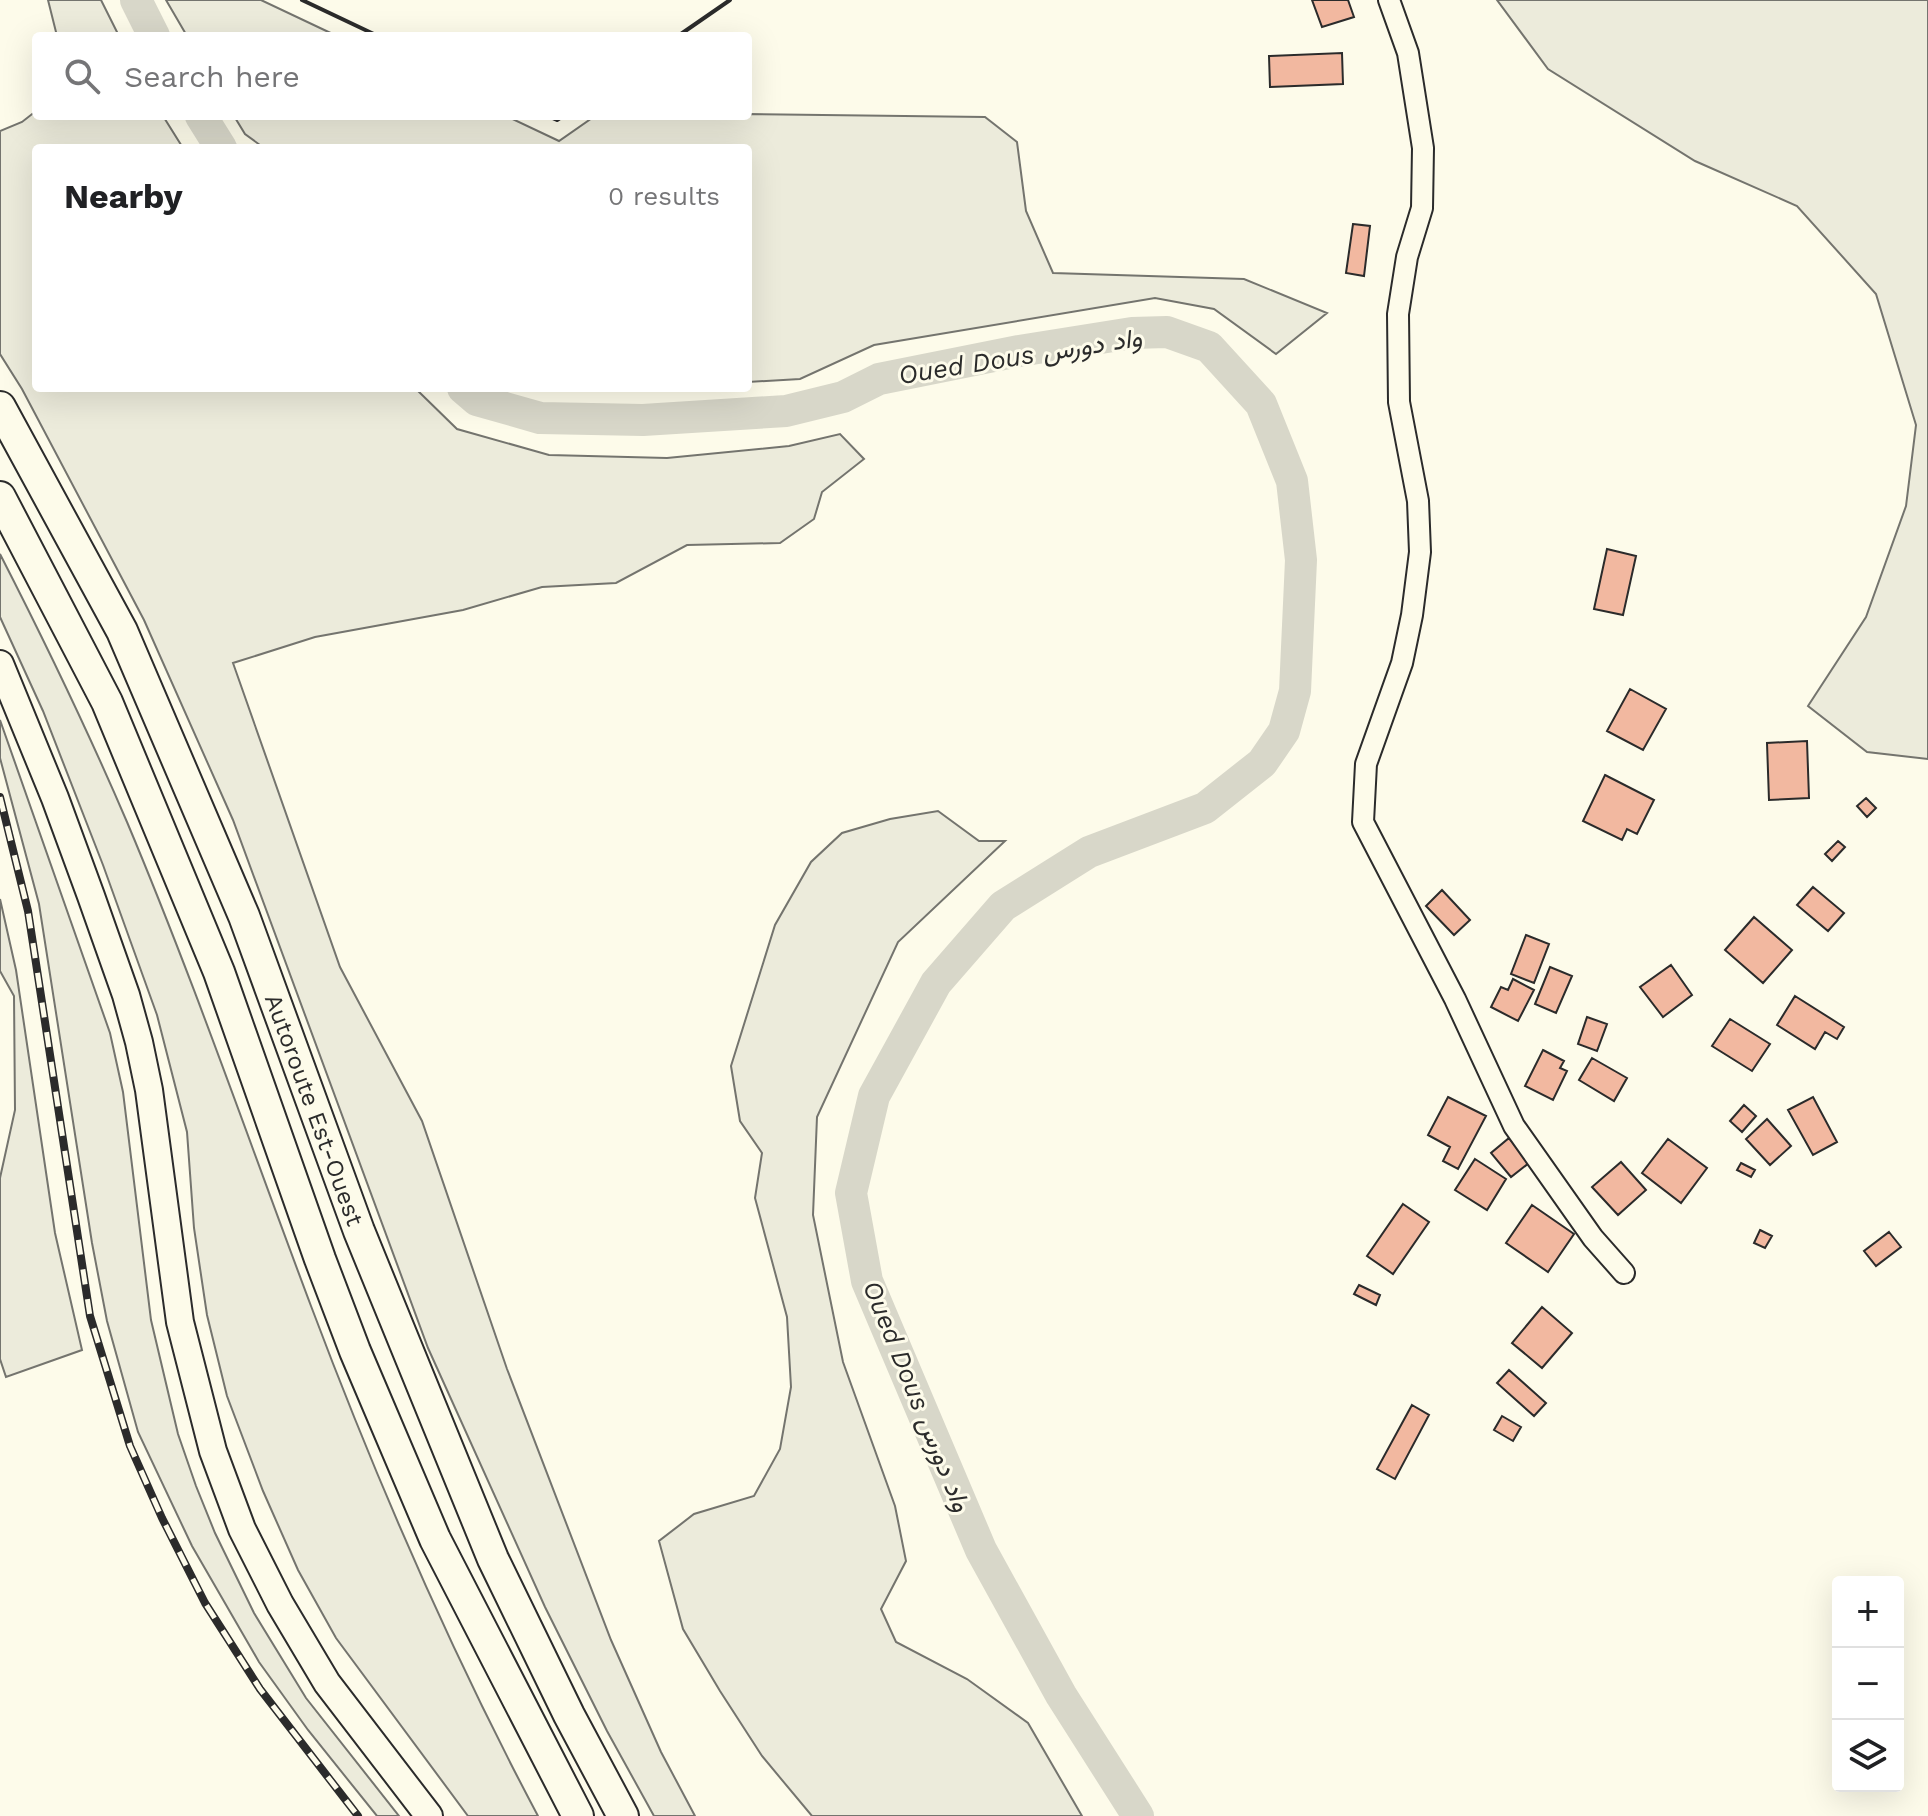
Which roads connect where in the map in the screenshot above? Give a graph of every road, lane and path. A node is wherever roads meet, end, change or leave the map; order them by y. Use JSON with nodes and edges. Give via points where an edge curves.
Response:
{"nodes":[{"id":1,"x":1389,"y":0,"type":"edge"},
{"id":2,"x":0,"y":407,"type":"edge"},
{"id":3,"x":0,"y":497,"type":"edge"},
{"id":4,"x":0,"y":664,"type":"edge"},
{"id":5,"x":1624,"y":1273,"type":"dead end"},
{"id":6,"x":429,"y":1816,"type":"edge"},
{"id":7,"x":578,"y":1816,"type":"edge"},
{"id":8,"x":623,"y":1816,"type":"edge"}],
"edges":[{"from":1,"to":5,"type":"street","via":[[1408,53],[1423,148],[1422,208],[1398,314],[1399,402],[1418,501],[1420,552],[1402,663],[1366,764],[1363,822],[1514,1126]]},
{"from":2,"to":8,"type":"highway","name":"Autoroute Est-Ouest","via":[[122,631],[244,916],[359,1231],[493,1559]]},
{"from":3,"to":7,"type":"highway","name":"Autoroute Est-Ouest","via":[[107,702],[219,972],[355,1351],[435,1539]]},
{"from":4,"to":6,"type":"main road","via":[[126,995],[149,1090],[180,1322],[197,1395],[242,1529],[327,1683]]}]}
